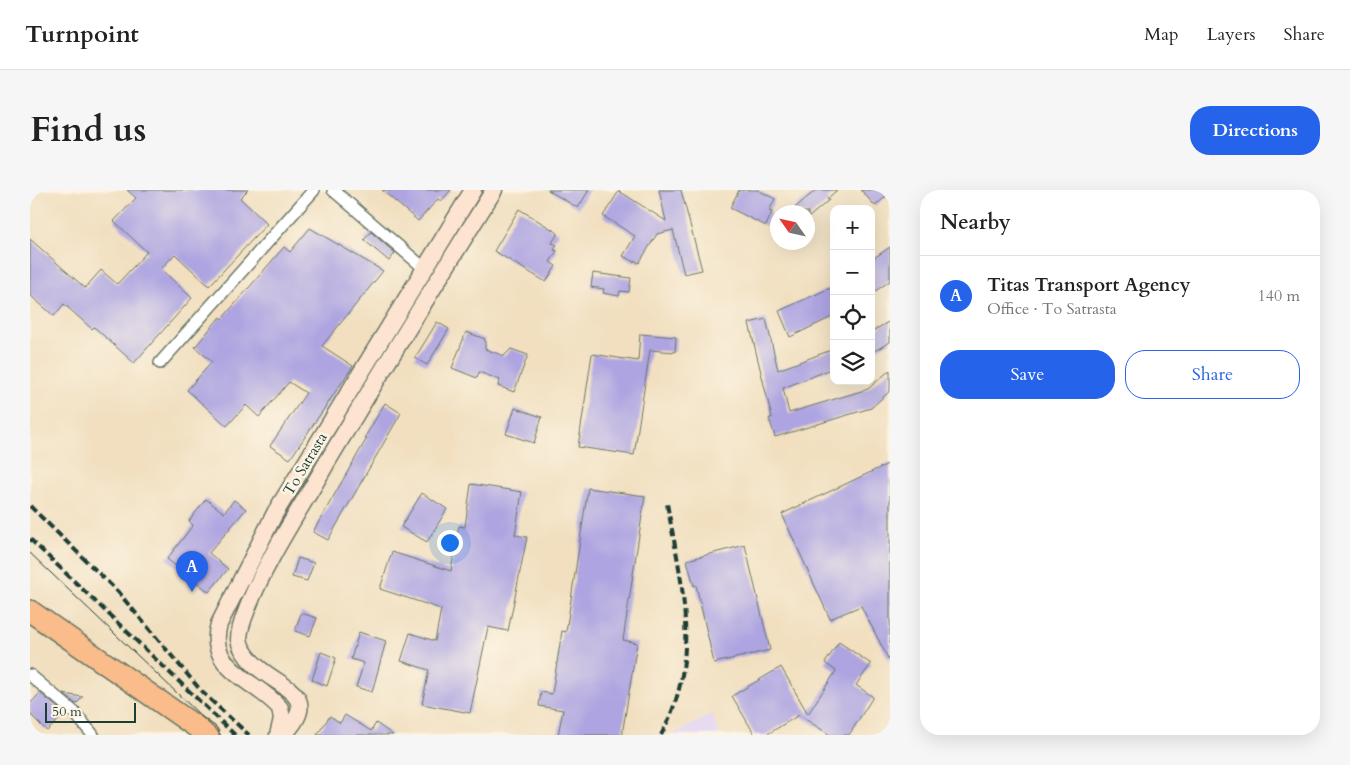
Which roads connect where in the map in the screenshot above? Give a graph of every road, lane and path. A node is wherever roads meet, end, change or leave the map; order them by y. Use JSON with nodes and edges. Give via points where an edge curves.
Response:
{"nodes":[{"id":1,"x":314,"y":190,"type":"edge"},
{"id":2,"x":333,"y":190,"type":"edge"},
{"id":3,"x":473,"y":190,"type":"edge"},
{"id":4,"x":494,"y":190,"type":"edge"},
{"id":5,"x":424,"y":268,"type":"junction"},
{"id":6,"x":440,"y":278,"type":"junction"},
{"id":7,"x":160,"y":363,"type":"dead end"},
{"id":8,"x":275,"y":513,"type":"junction"},
{"id":9,"x":292,"y":522,"type":"junction"},
{"id":10,"x":30,"y":611,"type":"edge"},
{"id":11,"x":218,"y":624,"type":"junction"},
{"id":12,"x":240,"y":631,"type":"junction"},
{"id":13,"x":30,"y":676,"type":"edge"},
{"id":14,"x":93,"y":735,"type":"edge"},
{"id":15,"x":208,"y":735,"type":"edge"},
{"id":16,"x":278,"y":735,"type":"edge"},
{"id":17,"x":283,"y":735,"type":"edge"}],
"edges":[{"from":1,"to":7,"type":"street"},
{"from":2,"to":5,"type":"street"},
{"from":3,"to":5,"type":"street","name":"To Satrasta"},
{"from":4,"to":6,"type":"street"},
{"from":5,"to":6,"type":"street"},
{"from":5,"to":8,"type":"street","name":"To Satrasta"},
{"from":6,"to":9,"type":"street"},
{"from":8,"to":9,"type":"street"},
{"from":8,"to":11,"type":"street","name":"To Satrasta"},
{"from":9,"to":12,"type":"street","via":[[252,597]]},
{"from":10,"to":15,"type":"highway"},
{"from":11,"to":12,"type":"street"},
{"from":11,"to":16,"type":"street","name":"To Satrasta","via":[[216,645],[224,662],[280,708],[282,719]]},
{"from":12,"to":17,"type":"street","via":[[240,646],[248,657],[300,701],[298,716]]},
{"from":13,"to":14,"type":"street","via":[[74,712]]}]}
